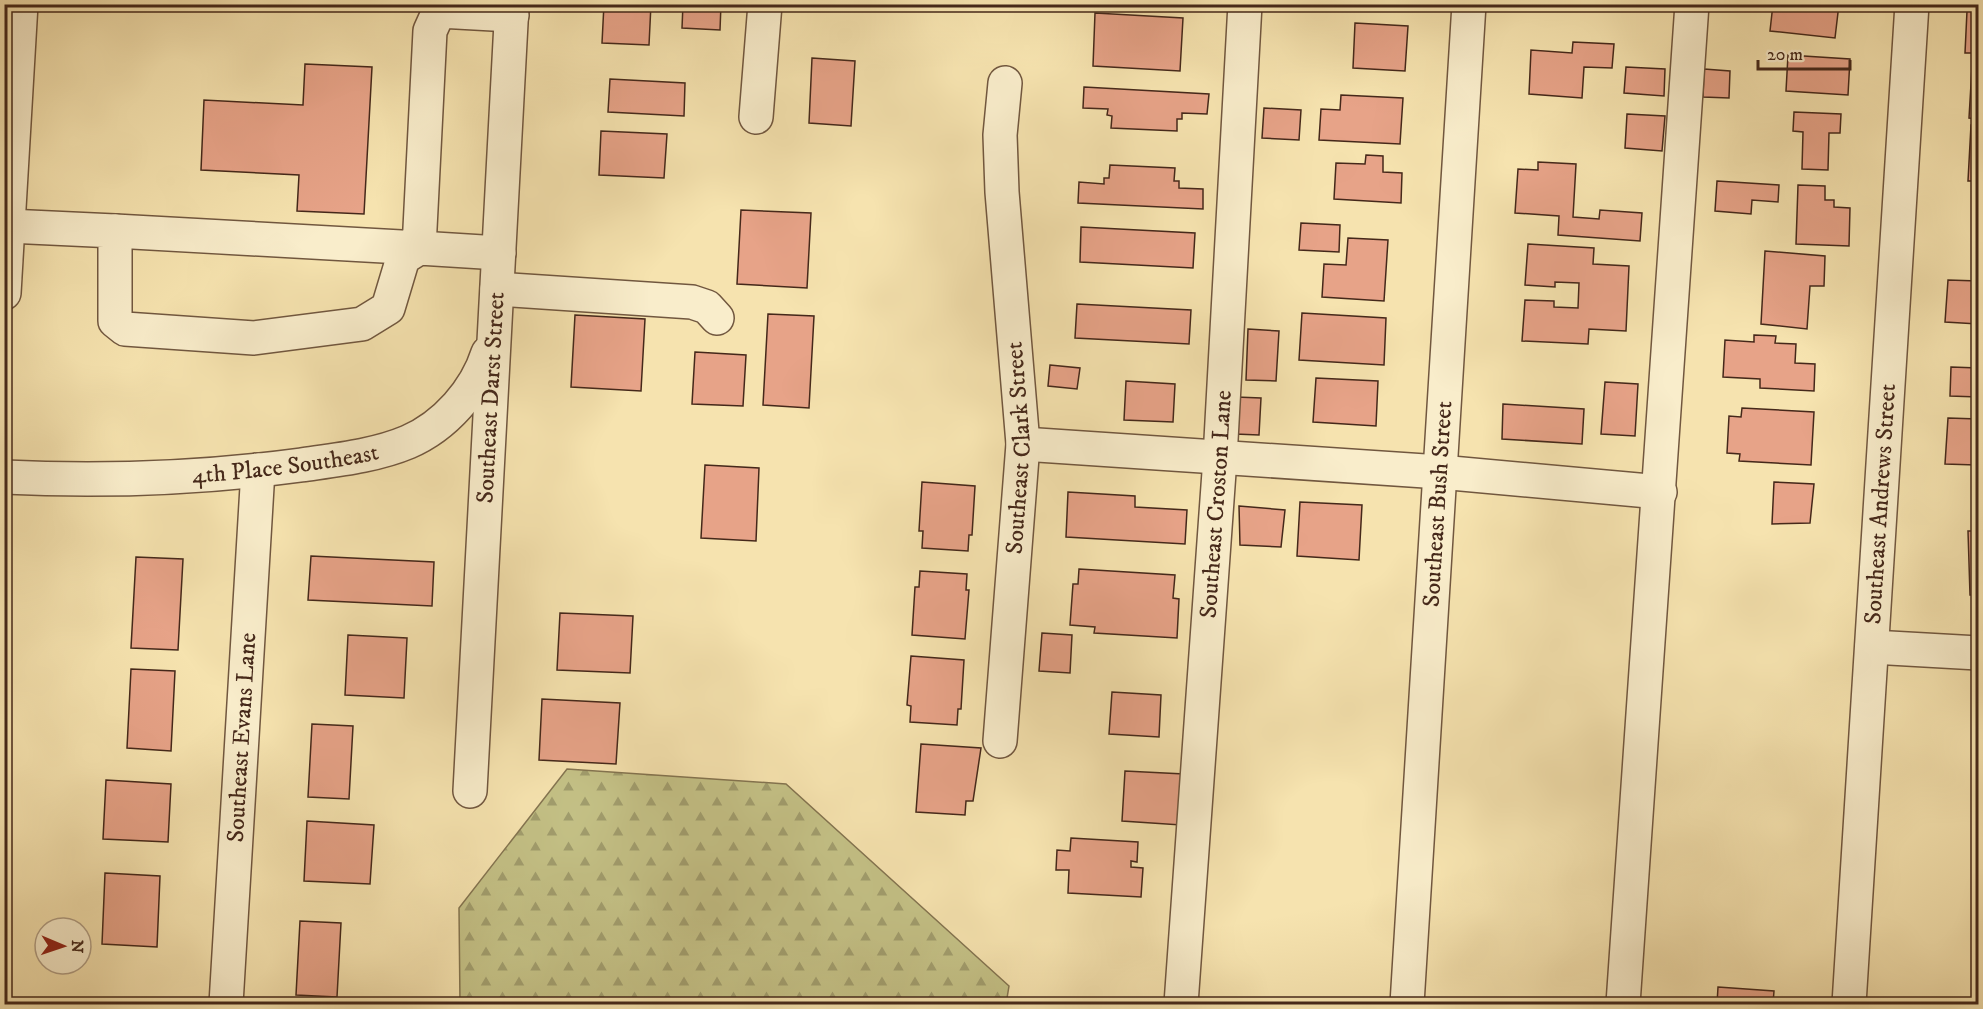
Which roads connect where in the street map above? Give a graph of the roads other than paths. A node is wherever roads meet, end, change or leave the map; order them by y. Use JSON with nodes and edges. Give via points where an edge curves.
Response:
{"nodes":[{"id":1,"x":21,"y":4,"type":"edge"},
{"id":2,"x":765,"y":4,"type":"edge"},
{"id":3,"x":1245,"y":4,"type":"edge"},
{"id":4,"x":1469,"y":4,"type":"edge"},
{"id":5,"x":1692,"y":4,"type":"edge"},
{"id":6,"x":1912,"y":4,"type":"edge"},
{"id":7,"x":512,"y":10,"type":"edge"},
{"id":8,"x":1005,"y":83,"type":"dead end"},
{"id":9,"x":756,"y":117,"type":"dead end"},
{"id":10,"x":8,"y":226,"type":"junction"},
{"id":11,"x":115,"y":231,"type":"junction"},
{"id":12,"x":419,"y":248,"type":"junction"},
{"id":13,"x":499,"y":253,"type":"junction"},
{"id":14,"x":497,"y":289,"type":"junction"},
{"id":15,"x":5,"y":290,"type":"edge"},
{"id":16,"x":717,"y":318,"type":"dead end"},
{"id":17,"x":494,"y":322,"type":"junction"},
{"id":18,"x":1023,"y":444,"type":"junction"},
{"id":19,"x":1220,"y":458,"type":"junction"},
{"id":20,"x":258,"y":470,"type":"junction"},
{"id":21,"x":1440,"y":472,"type":"junction"},
{"id":22,"x":4,"y":477,"type":"edge"},
{"id":23,"x":1660,"y":492,"type":"junction"},
{"id":24,"x":1872,"y":647,"type":"junction"},
{"id":25,"x":1978,"y":653,"type":"edge"},
{"id":26,"x":1000,"y":741,"type":"dead end"},
{"id":27,"x":470,"y":791,"type":"dead end"},
{"id":28,"x":226,"y":1005,"type":"edge"},
{"id":29,"x":1181,"y":1005,"type":"edge"},
{"id":30,"x":1407,"y":1005,"type":"edge"},
{"id":31,"x":1623,"y":1005,"type":"edge"},
{"id":32,"x":1849,"y":1005,"type":"edge"}],
"edges":[{"from":1,"to":10,"type":"street"},
{"from":2,"to":9,"type":"street"},
{"from":3,"to":19,"type":"street","name":"Southeast Croston Lane"},
{"from":4,"to":21,"type":"street","name":"Southeast Bush Street"},
{"from":5,"to":23,"type":"street"},
{"from":6,"to":24,"type":"street","name":"Southeast Andrews Street"},
{"from":7,"to":12,"type":"street","via":[[439,10],[430,31]]},
{"from":7,"to":13,"type":"street","name":"Southeast Darst Street"},
{"from":8,"to":18,"type":"street","name":"Southeast Clark Street","via":[[1000,135],[1002,192]]},
{"from":10,"to":11,"type":"street"},
{"from":10,"to":15,"type":"street"},
{"from":11,"to":12,"type":"street"},
{"from":11,"to":12,"type":"street","via":[[115,321],[125,329],[255,338],[362,324],[388,308],[403,258]]},
{"from":12,"to":13,"type":"street"},
{"from":13,"to":14,"type":"street","name":"Southeast Darst Street"},
{"from":14,"to":16,"type":"street","via":[[692,302],[707,307]]},
{"from":14,"to":17,"type":"street","name":"Southeast Darst Street"},
{"from":17,"to":20,"type":"street","name":"4th Place Southeast","via":[[476,382],[450,413],[421,435],[392,448]]},
{"from":17,"to":27,"type":"street","name":"Southeast Darst Street"},
{"from":18,"to":19,"type":"street"},
{"from":18,"to":26,"type":"street","name":"Southeast Clark Street"},
{"from":19,"to":21,"type":"street"},
{"from":19,"to":29,"type":"street","name":"Southeast Croston Lane"},
{"from":20,"to":22,"type":"street","name":"4th Place Southeast","via":[[166,477]]},
{"from":20,"to":28,"type":"street","name":"Southeast Evans Lane"},
{"from":21,"to":23,"type":"street"},
{"from":21,"to":30,"type":"street","name":"Southeast Bush Street"},
{"from":23,"to":31,"type":"street"},
{"from":24,"to":25,"type":"street"},
{"from":24,"to":32,"type":"street","name":"Southeast Andrews Street"}]}
